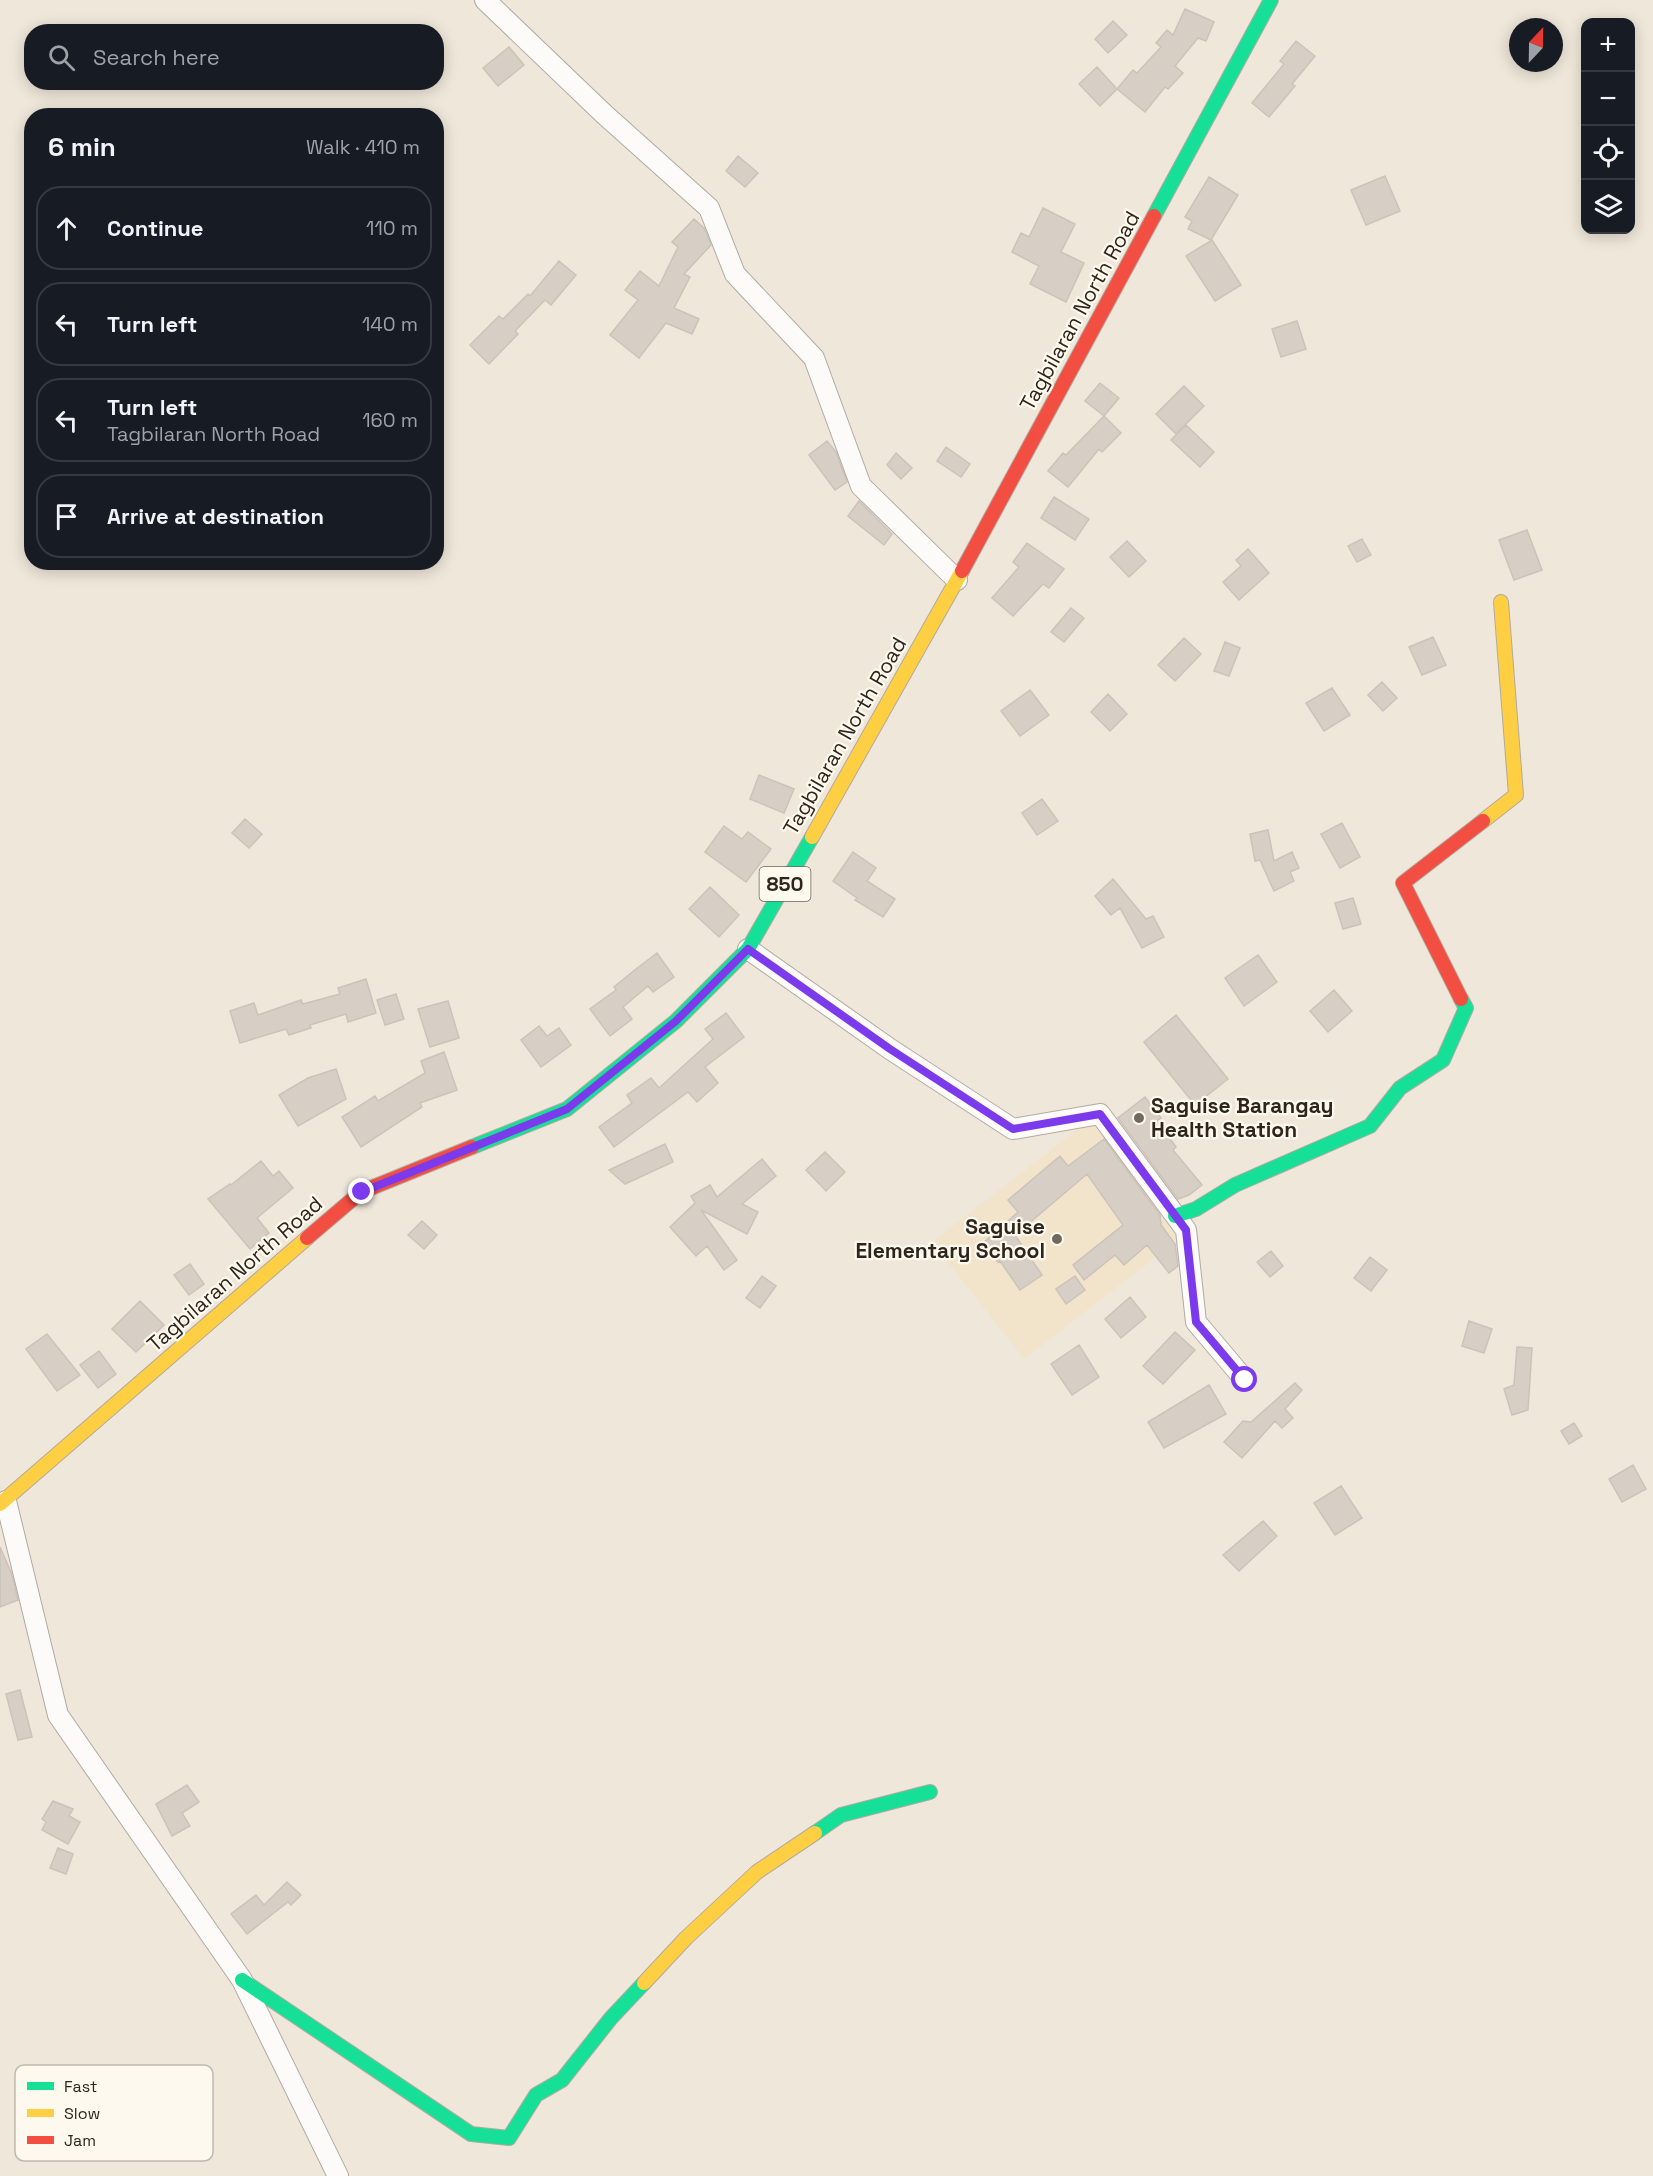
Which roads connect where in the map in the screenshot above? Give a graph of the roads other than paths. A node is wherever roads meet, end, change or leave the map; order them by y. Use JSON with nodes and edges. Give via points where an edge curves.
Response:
{"nodes":[{"id":1,"x":485,"y":0,"type":"edge"},
{"id":2,"x":1271,"y":0,"type":"edge"},
{"id":3,"x":957,"y":580,"type":"junction"},
{"id":4,"x":1501,"y":602,"type":"dead end"},
{"id":5,"x":748,"y":949,"type":"junction"},
{"id":6,"x":1175,"y":1216,"type":"junction"},
{"id":7,"x":1245,"y":1380,"type":"dead end"},
{"id":8,"x":3,"y":1503,"type":"edge"},
{"id":9,"x":930,"y":1792,"type":"dead end"},
{"id":10,"x":242,"y":1980,"type":"junction"},
{"id":11,"x":338,"y":2176,"type":"edge"}],
"edges":[{"from":1,"to":3,"type":"street","via":[[709,208],[735,274],[814,358],[861,486]]},
{"from":2,"to":3,"type":"main road","name":"Tagbilaran North Road","number":"850"},
{"from":3,"to":5,"type":"main road","name":"Tagbilaran North Road","number":"850"},
{"from":4,"to":6,"type":"main road","via":[[1516,795],[1403,883],[1466,1008],[1443,1060],[1400,1088],[1370,1126],[1235,1185],[1196,1209]]},
{"from":5,"to":6,"type":"street","via":[[1013,1129],[1100,1114]]},
{"from":5,"to":8,"type":"main road","name":"Tagbilaran North Road","number":"850","via":[[676,1021],[567,1109],[362,1192]]},
{"from":6,"to":7,"type":"street","via":[[1186,1230],[1196,1322]]},
{"from":8,"to":10,"type":"street","via":[[58,1715]]},
{"from":9,"to":10,"type":"main road","via":[[841,1815],[757,1872],[678,1946],[611,2018],[562,2080],[536,2095],[509,2138],[471,2134]]},
{"from":10,"to":11,"type":"street"}]}
